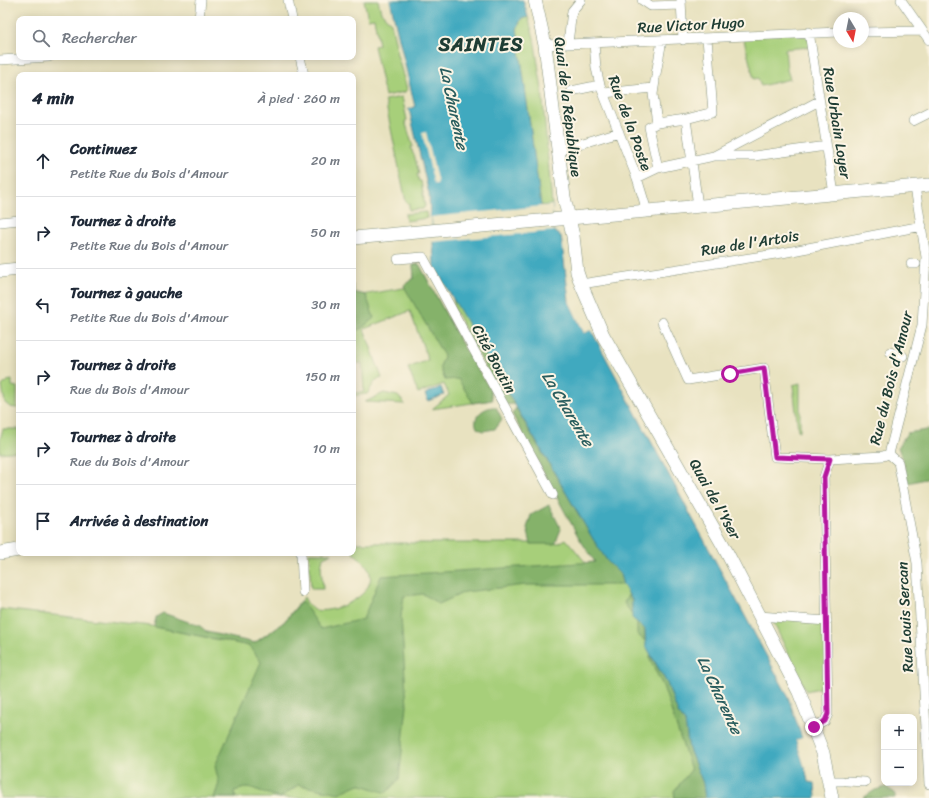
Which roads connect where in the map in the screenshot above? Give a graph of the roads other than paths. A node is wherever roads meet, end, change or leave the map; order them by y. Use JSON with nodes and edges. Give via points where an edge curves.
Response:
{"nodes":[{"id":1,"x":201,"y":0,"type":"edge"},
{"id":2,"x":288,"y":0,"type":"edge"},
{"id":3,"x":535,"y":0,"type":"edge"},
{"id":4,"x":581,"y":0,"type":"edge"},
{"id":5,"x":642,"y":0,"type":"edge"},
{"id":6,"x":901,"y":0,"type":"edge"},
{"id":7,"x":681,"y":2,"type":"edge"},
{"id":8,"x":198,"y":16,"type":"edge"},
{"id":9,"x":291,"y":16,"type":"edge"},
{"id":10,"x":922,"y":31,"type":"junction"},
{"id":11,"x":809,"y":32,"type":"junction"},
{"id":12,"x":833,"y":32,"type":"edge"},
{"id":13,"x":869,"y":32,"type":"edge"},
{"id":14,"x":707,"y":38,"type":"junction"},
{"id":15,"x":662,"y":40,"type":"junction"},
{"id":16,"x":683,"y":40,"type":"junction"},
{"id":17,"x":929,"y":40,"type":"edge"},
{"id":18,"x":568,"y":43,"type":"junction"},
{"id":19,"x":594,"y":43,"type":"junction"},
{"id":20,"x":545,"y":45,"type":"junction"},
{"id":21,"x":16,"y":59,"type":"edge"},
{"id":22,"x":0,"y":60,"type":"edge"},
{"id":23,"x":301,"y":60,"type":"edge"},
{"id":24,"x":303,"y":72,"type":"edge"},
{"id":25,"x":655,"y":81,"type":"junction"},
{"id":26,"x":602,"y":89,"type":"junction"},
{"id":27,"x":571,"y":90,"type":"dead end"},
{"id":28,"x":819,"y":101,"type":"junction"},
{"id":29,"x":929,"y":113,"type":"edge"},
{"id":30,"x":686,"y":119,"type":"junction"},
{"id":31,"x":913,"y":121,"type":"dead end"},
{"id":32,"x":657,"y":123,"type":"junction"},
{"id":33,"x":619,"y":132,"type":"junction"},
{"id":34,"x":826,"y":146,"type":"junction"},
{"id":35,"x":558,"y":151,"type":"junction"},
{"id":36,"x":714,"y":156,"type":"junction"},
{"id":37,"x":692,"y":160,"type":"junction"},
{"id":38,"x":658,"y":168,"type":"junction"},
{"id":39,"x":637,"y":178,"type":"junction"},
{"id":40,"x":929,"y":185,"type":"edge"},
{"id":41,"x":915,"y":187,"type":"junction"},
{"id":42,"x":834,"y":194,"type":"junction"},
{"id":43,"x":698,"y":206,"type":"junction"},
{"id":44,"x":646,"y":211,"type":"junction"},
{"id":45,"x":568,"y":218,"type":"junction"},
{"id":46,"x":16,"y":220,"type":"edge"},
{"id":47,"x":0,"y":222,"type":"edge"},
{"id":48,"x":922,"y":226,"type":"junction"},
{"id":49,"x":356,"y":238,"type":"edge"},
{"id":50,"x":398,"y":259,"type":"dead end"},
{"id":51,"x":921,"y":265,"type":"edge"},
{"id":52,"x":16,"y":269,"type":"edge"},
{"id":53,"x":0,"y":271,"type":"edge"},
{"id":54,"x":581,"y":284,"type":"junction"},
{"id":55,"x":662,"y":322,"type":"dead end"},
{"id":56,"x":890,"y":352,"type":"dead end"},
{"id":57,"x":909,"y":357,"type":"junction"},
{"id":58,"x":889,"y":454,"type":"junction"},
{"id":59,"x":830,"y":459,"type":"junction"},
{"id":60,"x":553,"y":496,"type":"dead end"},
{"id":61,"x":16,"y":550,"type":"edge"},
{"id":62,"x":0,"y":553,"type":"edge"},
{"id":63,"x":300,"y":556,"type":"edge"},
{"id":64,"x":302,"y":592,"type":"dead end"},
{"id":65,"x":759,"y":616,"type":"junction"},
{"id":66,"x":827,"y":620,"type":"junction"},
{"id":67,"x":814,"y":727,"type":"junction"},
{"id":68,"x":839,"y":781,"type":"junction"},
{"id":69,"x":865,"y":782,"type":"dead end"},
{"id":70,"x":928,"y":784,"type":"edge"},
{"id":71,"x":832,"y":798,"type":"edge"}],
"edges":[{"from":1,"to":8,"type":"street"},
{"from":2,"to":9,"type":"street"},
{"from":3,"to":20,"type":"street","name":"Quai de la République"},
{"from":4,"to":18,"type":"street","via":[[572,12]]},
{"from":5,"to":7,"type":"street","via":[[651,6]]},
{"from":6,"to":10,"type":"street"},
{"from":7,"to":16,"type":"street"},
{"from":10,"to":13,"type":"street"},
{"from":10,"to":17,"type":"street"},
{"from":11,"to":12,"type":"street","name":"Rue Victor Hugo"},
{"from":11,"to":14,"type":"street","name":"Rue Victor Hugo"},
{"from":11,"to":28,"type":"street","name":"Rue Urbain Loyer"},
{"from":14,"to":16,"type":"street","name":"Rue Victor Hugo"},
{"from":14,"to":30,"type":"street","via":[[712,112]]},
{"from":15,"to":16,"type":"street","name":"Rue Victor Hugo"},
{"from":15,"to":19,"type":"street","name":"Rue Victor Hugo"},
{"from":15,"to":25,"type":"street"},
{"from":18,"to":19,"type":"street","name":"Rue Victor Hugo"},
{"from":18,"to":20,"type":"street","name":"Rue Victor Hugo"},
{"from":19,"to":26,"type":"street","name":"Rue de la Poste","via":[[596,68]]},
{"from":20,"to":35,"type":"street","name":"Quai de la République"},
{"from":21,"to":22,"type":"street"},
{"from":23,"to":24,"type":"street"},
{"from":25,"to":26,"type":"street"},
{"from":25,"to":32,"type":"street"},
{"from":26,"to":27,"type":"street"},
{"from":26,"to":33,"type":"street","name":"Rue de la Poste"},
{"from":28,"to":34,"type":"street","name":"Rue Urbain Loyer"},
{"from":28,"to":36,"type":"street"},
{"from":29,"to":31,"type":"street"},
{"from":30,"to":32,"type":"street"},
{"from":30,"to":37,"type":"street"},
{"from":32,"to":38,"type":"street","via":[[649,127]]},
{"from":33,"to":35,"type":"street"},
{"from":33,"to":39,"type":"street","name":"Rue de la Poste"},
{"from":34,"to":36,"type":"street","via":[[754,156]]},
{"from":34,"to":42,"type":"street","name":"Rue Urbain Loyer"},
{"from":35,"to":45,"type":"street","name":"Quai de la République"},
{"from":36,"to":37,"type":"street"},
{"from":37,"to":38,"type":"street"},
{"from":37,"to":43,"type":"street"},
{"from":38,"to":39,"type":"street"},
{"from":39,"to":44,"type":"street","name":"Rue de la Poste"},
{"from":40,"to":41,"type":"street"},
{"from":41,"to":42,"type":"street"},
{"from":41,"to":48,"type":"street","name":"Rue du Bois d'Amour"},
{"from":42,"to":43,"type":"street"},
{"from":43,"to":44,"type":"street"},
{"from":44,"to":45,"type":"street"},
{"from":45,"to":49,"type":"street"},
{"from":45,"to":54,"type":"street","name":"Quai de l'Yser"},
{"from":46,"to":47,"type":"street"},
{"from":48,"to":51,"type":"street","name":"Rue du Bois d'Amour"},
{"from":48,"to":54,"type":"street","name":"Rue de l'Artois","via":[[782,252]]},
{"from":50,"to":60,"type":"street","name":"Cité Boutin","via":[[423,258]]},
{"from":51,"to":57,"type":"street","name":"Rue du Bois d'Amour","via":[[922,325]]},
{"from":52,"to":53,"type":"street"},
{"from":54,"to":65,"type":"street","name":"Quai de l'Yser","via":[[603,335],[723,545]]},
{"from":55,"to":59,"type":"street","name":"Rue du Bois d'Amour","via":[[688,380],[764,368],[775,457]]},
{"from":56,"to":57,"type":"street"},
{"from":57,"to":58,"type":"street","name":"Rue du Bois d'Amour"},
{"from":58,"to":59,"type":"street","name":"Rue du Bois d'Amour"},
{"from":58,"to":70,"type":"street","name":"Rue Louis Sercan","via":[[898,462],[918,563]]},
{"from":59,"to":66,"type":"street","via":[[824,477]]},
{"from":61,"to":62,"type":"street"},
{"from":63,"to":64,"type":"street"},
{"from":65,"to":66,"type":"street"},
{"from":65,"to":67,"type":"street","name":"Quai de l'Yser"},
{"from":66,"to":67,"type":"street","via":[[828,714],[825,721]]},
{"from":67,"to":68,"type":"street","name":"Quai de l'Yser","via":[[823,753]]},
{"from":68,"to":69,"type":"street"},
{"from":68,"to":71,"type":"street","name":"Quai de l'Yser"}]}
